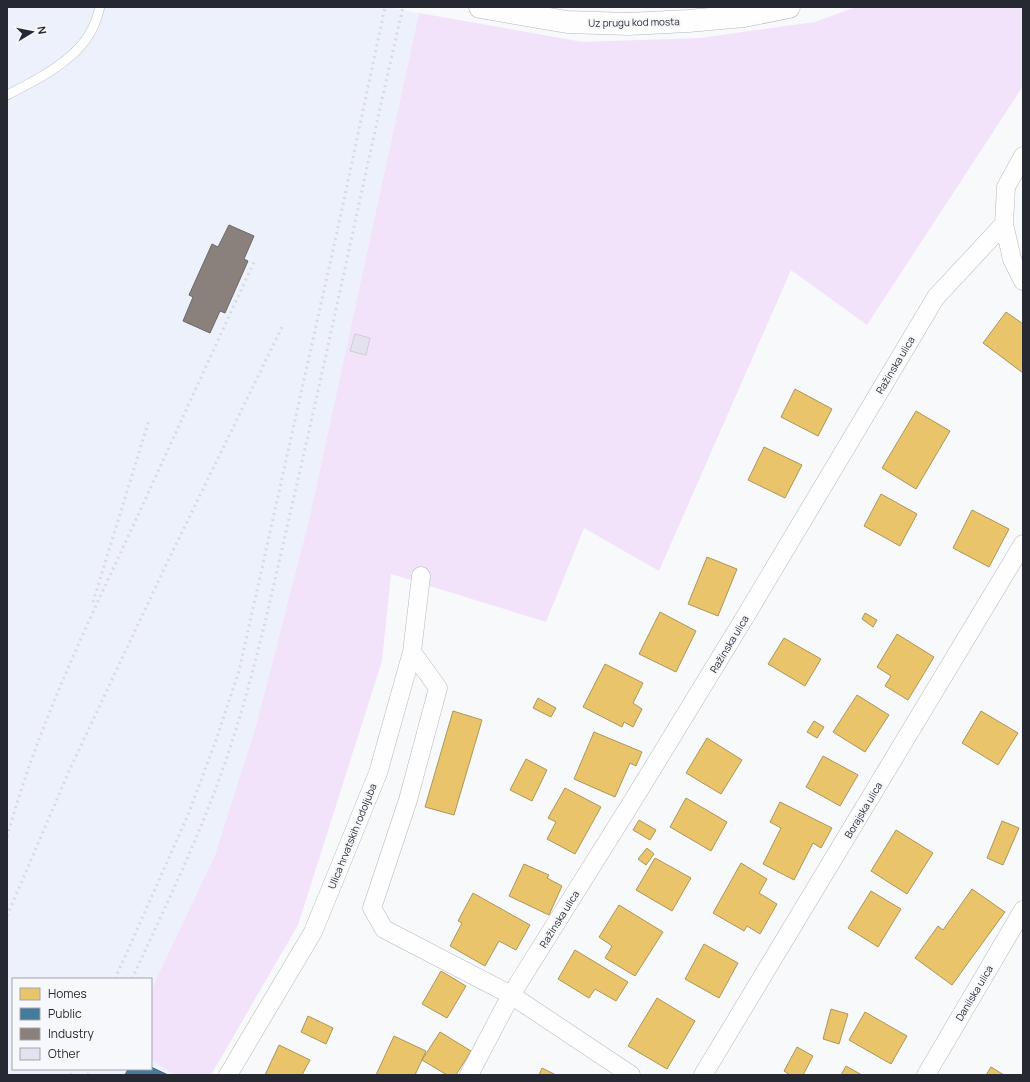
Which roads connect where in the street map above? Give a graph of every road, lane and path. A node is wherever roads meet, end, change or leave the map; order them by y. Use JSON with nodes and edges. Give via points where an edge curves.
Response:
{"nodes":[{"id":1,"x":100,"y":7,"type":"edge"},
{"id":2,"x":480,"y":7,"type":"edge"},
{"id":3,"x":789,"y":7,"type":"edge"},
{"id":4,"x":7,"y":95,"type":"edge"},
{"id":5,"x":1023,"y":156,"type":"edge"},
{"id":6,"x":1004,"y":224,"type":"junction"},
{"id":7,"x":1023,"y":281,"type":"edge"},
{"id":8,"x":1023,"y":544,"type":"edge"},
{"id":9,"x":421,"y":576,"type":"dead end"},
{"id":10,"x":412,"y":652,"type":"junction"},
{"id":11,"x":1023,"y":910,"type":"edge"},
{"id":12,"x":511,"y":995,"type":"junction"},
{"id":13,"x":228,"y":1075,"type":"edge"},
{"id":14,"x":469,"y":1075,"type":"edge"},
{"id":15,"x":631,"y":1075,"type":"edge"},
{"id":16,"x":703,"y":1075,"type":"edge"},
{"id":17,"x":926,"y":1075,"type":"edge"}],
"edges":[{"from":1,"to":4,"type":"lane","via":[[94,26],[82,45],[68,59]]},
{"from":2,"to":3,"type":"street","name":"Uz prugu kod mosta","via":[[567,22],[629,24],[744,16]]},
{"from":5,"to":6,"type":"street","via":[[1006,187]]},
{"from":6,"to":7,"type":"street","via":[[1012,259]]},
{"from":6,"to":12,"type":"street","name":"Ražinska ulica","via":[[936,297],[741,624]]},
{"from":8,"to":16,"type":"street","name":"Borajska ulica"},
{"from":9,"to":10,"type":"street","name":"Ulica hrvatskih rodoljuba"},
{"from":10,"to":12,"type":"street","via":[[438,688],[408,800],[372,908],[384,929]]},
{"from":10,"to":13,"type":"street","name":"Ulica hrvatskih rodoljuba","via":[[378,773],[313,932]]},
{"from":11,"to":17,"type":"street","name":"Danilska ulica"},
{"from":12,"to":14,"type":"street","name":"Ražinska ulica"},
{"from":12,"to":15,"type":"street"}]}
